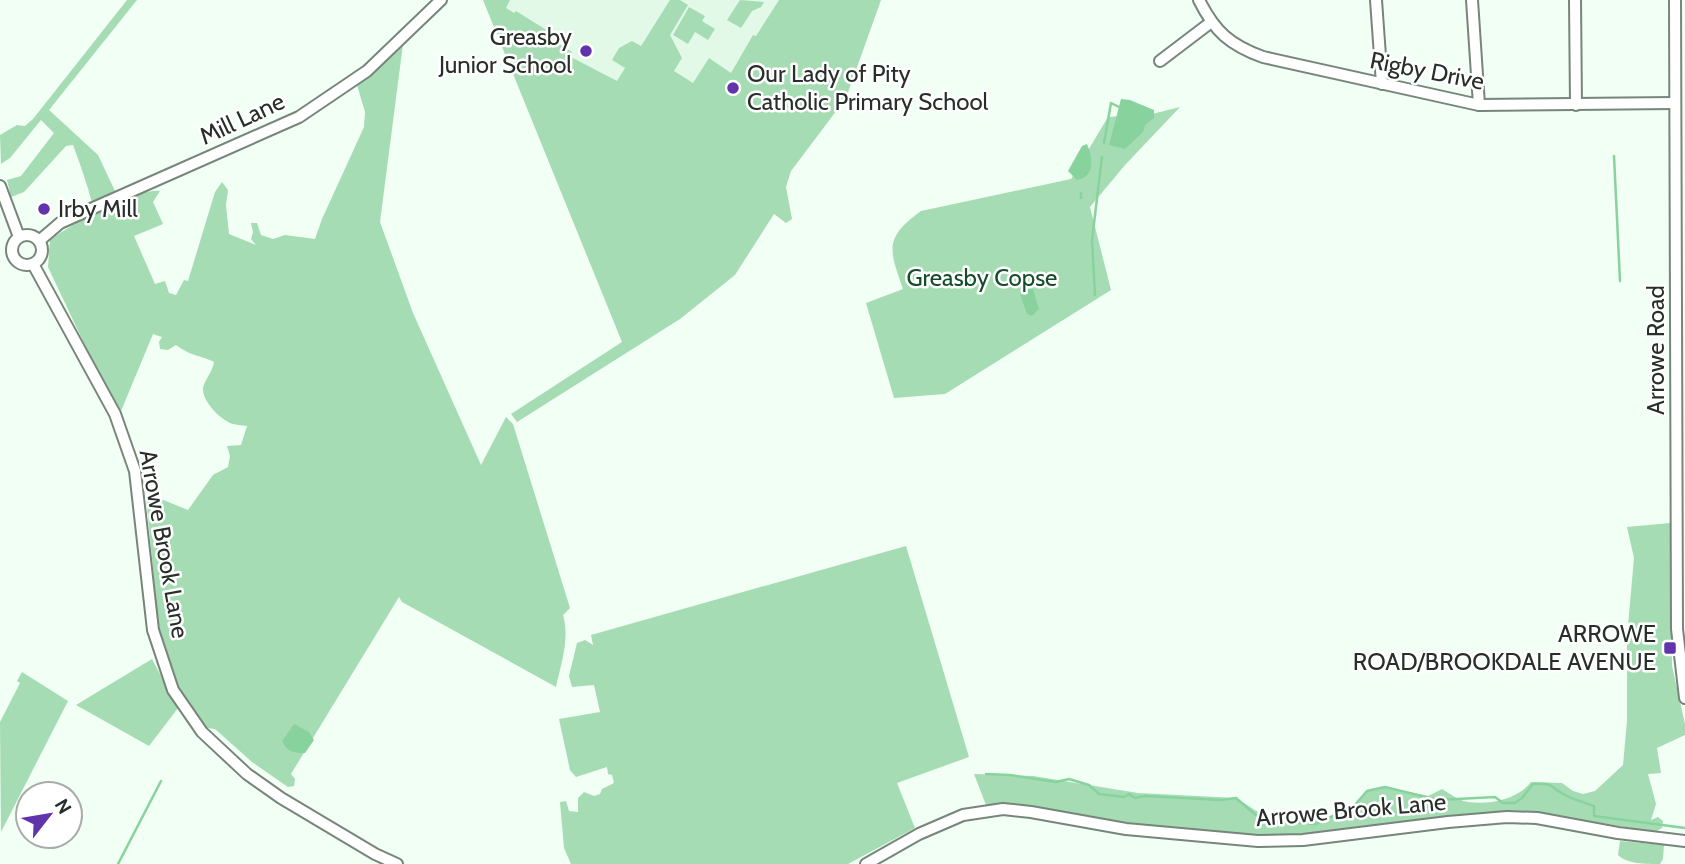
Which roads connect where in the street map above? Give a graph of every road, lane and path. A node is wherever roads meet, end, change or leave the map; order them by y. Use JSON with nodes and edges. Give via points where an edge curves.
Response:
{"nodes":[{"id":1,"x":441,"y":0,"type":"edge"},
{"id":2,"x":1199,"y":0,"type":"edge"},
{"id":3,"x":1376,"y":0,"type":"edge"},
{"id":4,"x":1472,"y":0,"type":"edge"},
{"id":5,"x":1575,"y":0,"type":"edge"},
{"id":6,"x":1675,"y":0,"type":"edge"},
{"id":7,"x":1210,"y":23,"type":"junction"},
{"id":8,"x":1680,"y":50,"type":"edge"},
{"id":9,"x":1160,"y":61,"type":"dead end"},
{"id":10,"x":1382,"y":84,"type":"junction"},
{"id":11,"x":1674,"y":103,"type":"junction"},
{"id":12,"x":1576,"y":104,"type":"junction"},
{"id":13,"x":1479,"y":105,"type":"junction"},
{"id":14,"x":0,"y":186,"type":"edge"},
{"id":15,"x":19,"y":237,"type":"junction"},
{"id":16,"x":39,"y":241,"type":"junction"},
{"id":17,"x":12,"y":255,"type":"junction"},
{"id":18,"x":0,"y":256,"type":"edge"},
{"id":19,"x":33,"y":264,"type":"junction"},
{"id":20,"x":1681,"y":379,"type":"edge"},
{"id":21,"x":1685,"y":698,"type":"edge"},
{"id":22,"x":1685,"y":841,"type":"edge"},
{"id":23,"x":397,"y":864,"type":"edge"},
{"id":24,"x":866,"y":864,"type":"edge"}],
"edges":[{"from":1,"to":16,"type":"street","name":"Mill Lane","via":[[367,71],[299,117],[60,223]]},
{"from":2,"to":7,"type":"street","name":"Rigby Drive"},
{"from":3,"to":10,"type":"street"},
{"from":4,"to":13,"type":"street"},
{"from":5,"to":12,"type":"street"},
{"from":6,"to":8,"type":"street","name":"Arrowe Road"},
{"from":7,"to":9,"type":"street"},
{"from":7,"to":10,"type":"street","name":"Rigby Drive","via":[[1230,42],[1263,57]]},
{"from":8,"to":11,"type":"street","name":"Arrowe Road"},
{"from":10,"to":13,"type":"street","name":"Rigby Drive"},
{"from":11,"to":12,"type":"street","name":"Rigby Drive"},
{"from":11,"to":20,"type":"street","name":"Arrowe Road"},
{"from":12,"to":13,"type":"street","name":"Rigby Drive"},
{"from":14,"to":15,"type":"street"},
{"from":15,"to":16,"type":"street","via":[[30,235]]},
{"from":15,"to":17,"type":"street"},
{"from":16,"to":19,"type":"street","via":[[41,254]]},
{"from":17,"to":18,"type":"street"},
{"from":17,"to":19,"type":"street","via":[[23,265]]},
{"from":19,"to":23,"type":"street","name":"Arrowe Brook Lane","via":[[115,414],[135,471],[153,630],[173,690],[202,732],[247,774]]},
{"from":20,"to":21,"type":"street","name":"Arrowe Road","via":[[1677,629]]},
{"from":22,"to":24,"type":"street","name":"Arrowe Brook Lane","via":[[1507,817],[1258,841],[1126,829],[1003,809],[963,815]]}]}
